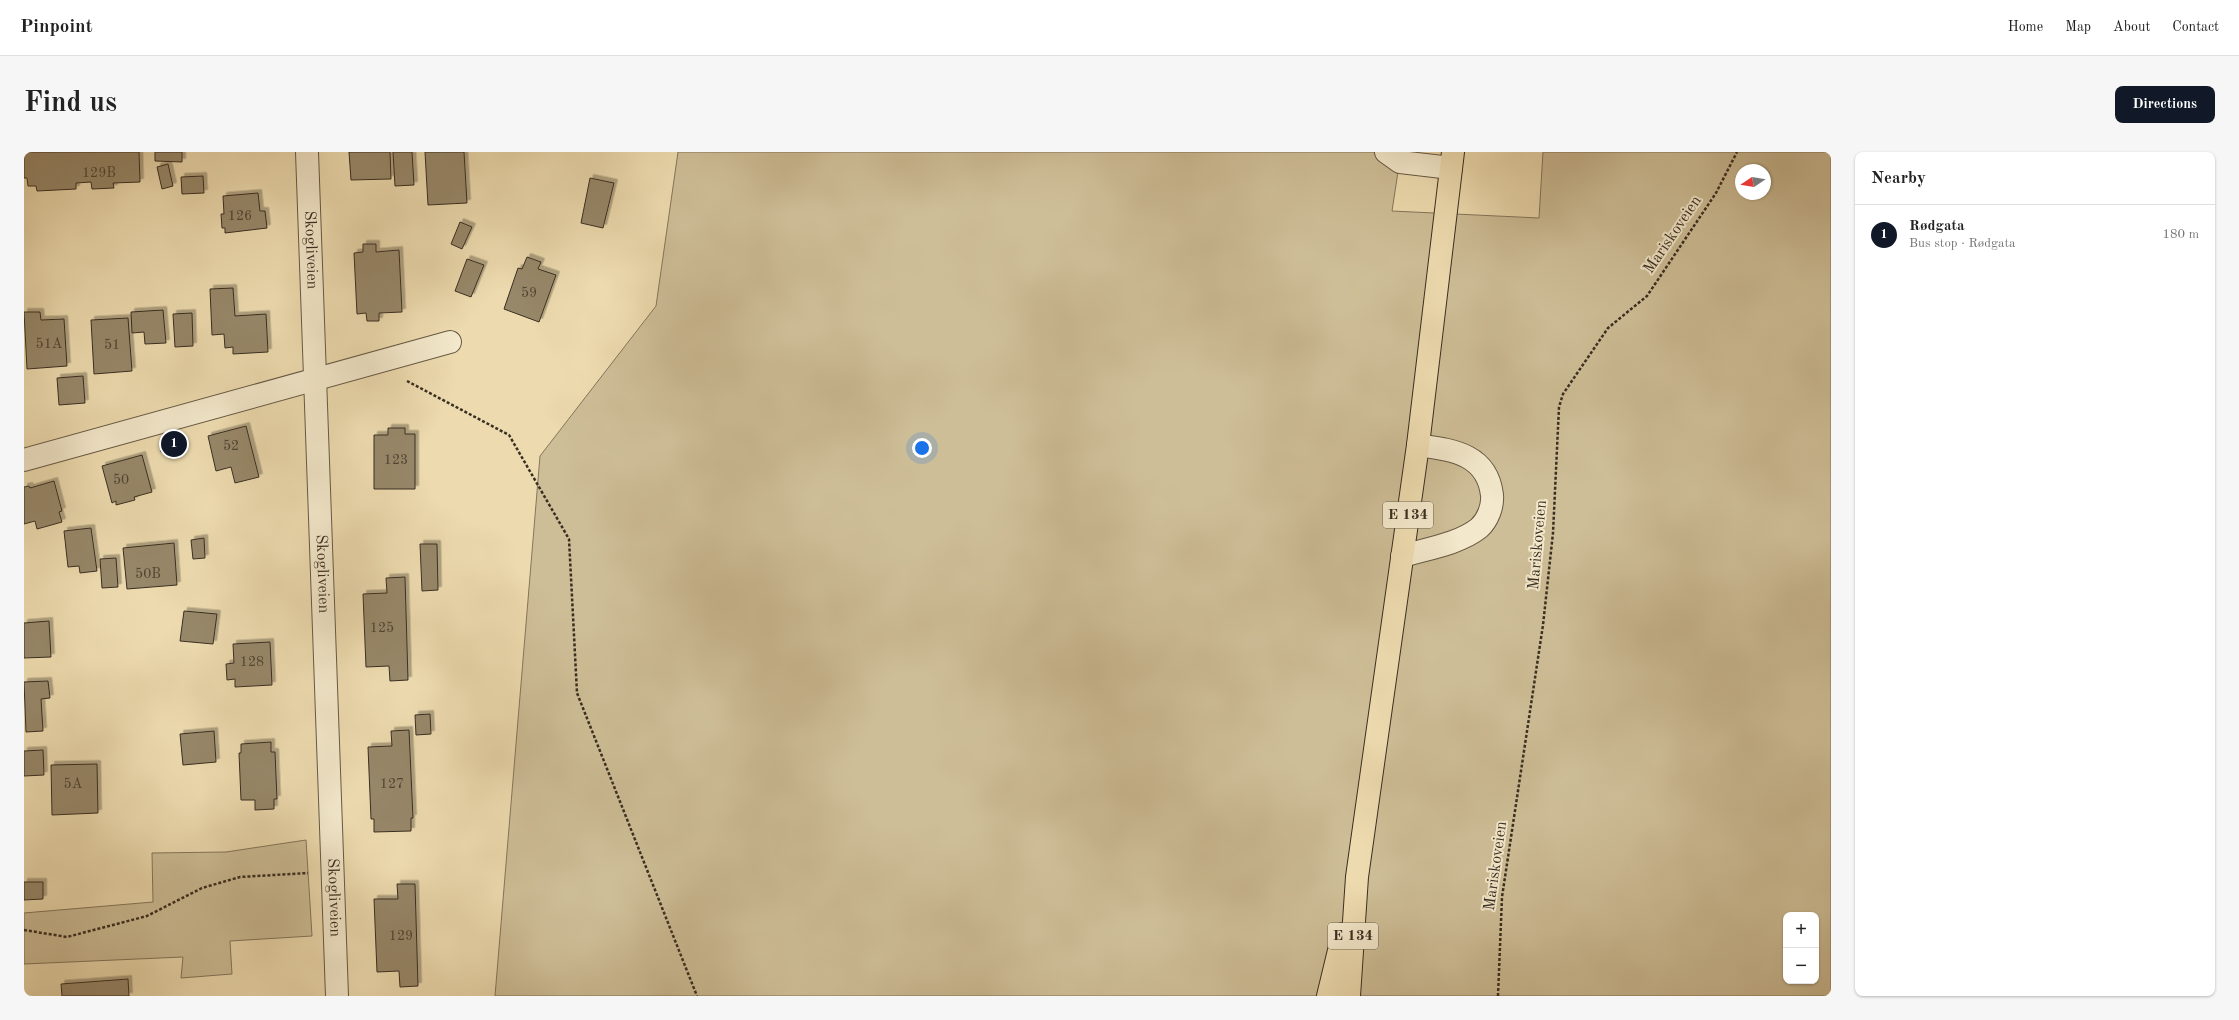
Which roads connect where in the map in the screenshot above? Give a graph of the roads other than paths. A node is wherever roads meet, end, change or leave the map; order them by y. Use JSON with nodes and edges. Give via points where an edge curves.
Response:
{"nodes":[{"id":1,"x":307,"y":152,"type":"edge"},
{"id":2,"x":1386,"y":152,"type":"edge"},
{"id":3,"x":1452,"y":160,"type":"edge"},
{"id":4,"x":450,"y":342,"type":"dead end"},
{"id":5,"x":316,"y":378,"type":"junction"},
{"id":6,"x":1418,"y":445,"type":"junction"},
{"id":7,"x":24,"y":460,"type":"edge"},
{"id":8,"x":1402,"y":556,"type":"junction"},
{"id":9,"x":1357,"y":876,"type":"junction"},
{"id":10,"x":337,"y":996,"type":"edge"},
{"id":11,"x":1328,"y":996,"type":"edge"},
{"id":12,"x":1349,"y":996,"type":"edge"}],
"edges":[{"from":1,"to":5,"type":"street","name":"Skogliveien"},
{"from":2,"to":3,"type":"street","via":[[1400,162]]},
{"from":3,"to":6,"type":"highway","number":"E 134"},
{"from":4,"to":5,"type":"street"},
{"from":5,"to":7,"type":"street","via":[[288,388]]},
{"from":5,"to":10,"type":"street","name":"Skogliveien"},
{"from":6,"to":8,"type":"highway","number":"E 134"},
{"from":6,"to":8,"type":"street","via":[[1448,450],[1473,460],[1485,471],[1493,500],[1488,517],[1480,528],[1460,539]]},
{"from":8,"to":9,"type":"highway","number":"E 134"},
{"from":9,"to":11,"type":"highway","number":"E 134"},
{"from":9,"to":12,"type":"highway","number":"E 134"}]}
